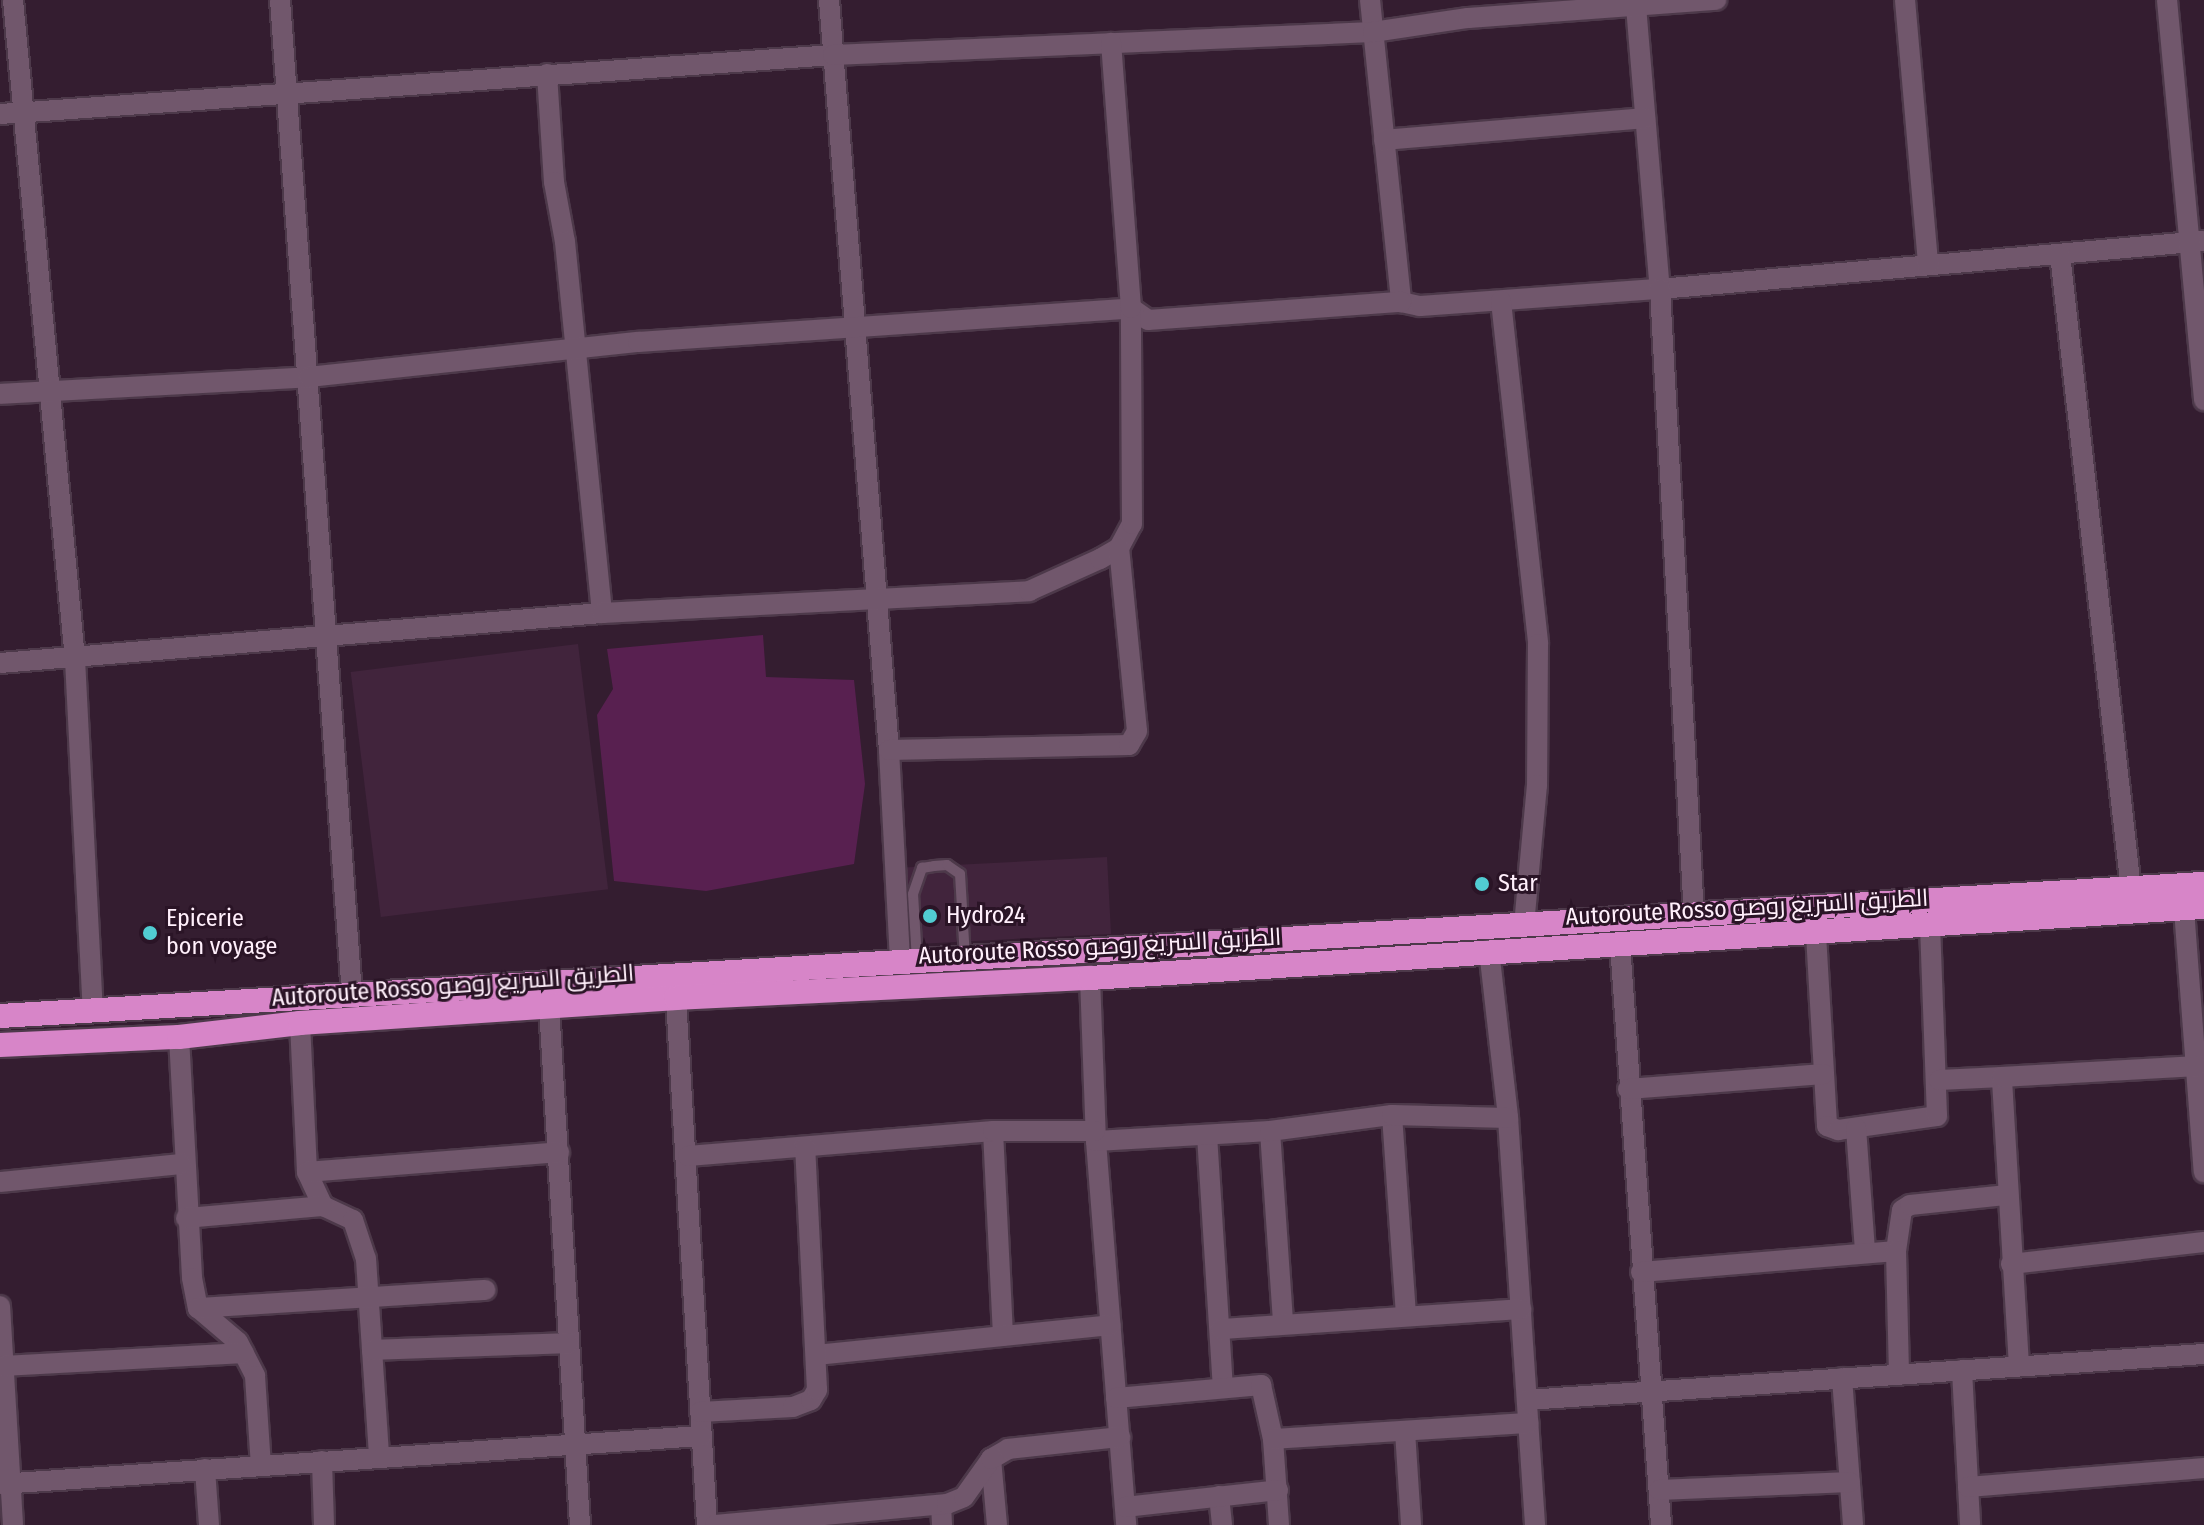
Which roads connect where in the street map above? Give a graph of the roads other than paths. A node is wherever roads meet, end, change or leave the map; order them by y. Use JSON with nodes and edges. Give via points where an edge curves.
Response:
{"nodes":[{"id":1,"x":13,"y":0,"type":"edge"},
{"id":2,"x":280,"y":0,"type":"edge"},
{"id":3,"x":829,"y":0,"type":"edge"},
{"id":4,"x":1370,"y":0,"type":"edge"},
{"id":5,"x":1716,"y":0,"type":"edge"},
{"id":6,"x":1905,"y":0,"type":"edge"},
{"id":7,"x":2167,"y":0,"type":"edge"},
{"id":8,"x":1636,"y":6,"type":"junction"},
{"id":9,"x":1373,"y":32,"type":"junction"},
{"id":10,"x":1111,"y":43,"type":"junction"},
{"id":11,"x":833,"y":55,"type":"junction"},
{"id":12,"x":547,"y":74,"type":"junction"},
{"id":13,"x":287,"y":90,"type":"junction"},
{"id":14,"x":21,"y":113,"type":"junction"},
{"id":15,"x":0,"y":114,"type":"edge"},
{"id":16,"x":1645,"y":118,"type":"junction"},
{"id":17,"x":1384,"y":140,"type":"junction"},
{"id":18,"x":2196,"y":242,"type":"edge"},
{"id":19,"x":2060,"y":254,"type":"junction"},
{"id":20,"x":1928,"y":265,"type":"junction"},
{"id":21,"x":1660,"y":289,"type":"junction"},
{"id":22,"x":1501,"y":301,"type":"junction"},
{"id":23,"x":1401,"y":302,"type":"junction"},
{"id":24,"x":1131,"y":308,"type":"junction"},
{"id":25,"x":855,"y":327,"type":"junction"},
{"id":26,"x":576,"y":349,"type":"junction"},
{"id":27,"x":309,"y":377,"type":"junction"},
{"id":28,"x":48,"y":392,"type":"junction"},
{"id":29,"x":0,"y":394,"type":"edge"},
{"id":30,"x":2204,"y":400,"type":"edge"},
{"id":31,"x":2204,"y":410,"type":"edge"},
{"id":32,"x":1119,"y":548,"type":"junction"},
{"id":33,"x":876,"y":597,"type":"junction"},
{"id":34,"x":602,"y":613,"type":"junction"},
{"id":35,"x":327,"y":639,"type":"junction"},
{"id":36,"x":75,"y":659,"type":"junction"},
{"id":37,"x":0,"y":663,"type":"edge"},
{"id":38,"x":889,"y":750,"type":"junction"},
{"id":39,"x":2204,"y":884,"type":"edge"},
{"id":40,"x":2131,"y":890,"type":"junction"},
{"id":41,"x":2194,"y":908,"type":"edge"},
{"id":42,"x":1694,"y":916,"type":"junction"},
{"id":43,"x":1524,"y":925,"type":"junction"},
{"id":44,"x":1930,"y":926,"type":"junction"},
{"id":45,"x":1816,"y":934,"type":"junction"},
{"id":46,"x":1620,"y":944,"type":"junction"},
{"id":47,"x":1489,"y":950,"type":"junction"},
{"id":48,"x":965,"y":959,"type":"junction"},
{"id":49,"x":909,"y":962,"type":"junction"},
{"id":50,"x":1090,"y":978,"type":"junction"},
{"id":51,"x":352,"y":994,"type":"junction"},
{"id":52,"x":676,"y":998,"type":"junction"},
{"id":53,"x":549,"y":1006,"type":"junction"},
{"id":54,"x":145,"y":1007,"type":"junction"},
{"id":55,"x":93,"y":1011,"type":"junction"},
{"id":56,"x":0,"y":1016,"type":"edge"},
{"id":57,"x":300,"y":1023,"type":"junction"},
{"id":58,"x":179,"y":1037,"type":"junction"},
{"id":59,"x":142,"y":1039,"type":"junction"},
{"id":60,"x":0,"y":1045,"type":"edge"},
{"id":61,"x":2197,"y":1066,"type":"junction"},
{"id":62,"x":1823,"y":1074,"type":"junction"},
{"id":63,"x":2002,"y":1077,"type":"junction"},
{"id":64,"x":1939,"y":1080,"type":"junction"},
{"id":65,"x":1628,"y":1089,"type":"junction"},
{"id":66,"x":1392,"y":1115,"type":"junction"},
{"id":67,"x":1508,"y":1118,"type":"junction"},
{"id":68,"x":1856,"y":1128,"type":"junction"},
{"id":69,"x":993,"y":1131,"type":"junction"},
{"id":70,"x":1270,"y":1131,"type":"junction"},
{"id":71,"x":1207,"y":1135,"type":"junction"},
{"id":72,"x":1095,"y":1136,"type":"junction"},
{"id":73,"x":805,"y":1147,"type":"junction"},
{"id":74,"x":559,"y":1152,"type":"junction"},
{"id":75,"x":688,"y":1156,"type":"junction"},
{"id":76,"x":181,"y":1164,"type":"junction"},
{"id":77,"x":307,"y":1172,"type":"junction"},
{"id":78,"x":2204,"y":1172,"type":"edge"},
{"id":79,"x":0,"y":1182,"type":"edge"},
{"id":80,"x":2007,"y":1195,"type":"junction"},
{"id":81,"x":323,"y":1206,"type":"junction"},
{"id":82,"x":186,"y":1218,"type":"junction"},
{"id":83,"x":2204,"y":1242,"type":"edge"},
{"id":84,"x":1865,"y":1251,"type":"junction"},
{"id":85,"x":1896,"y":1251,"type":"junction"},
{"id":86,"x":2011,"y":1264,"type":"junction"},
{"id":87,"x":1641,"y":1272,"type":"junction"},
{"id":88,"x":485,"y":1290,"type":"dead end"},
{"id":89,"x":368,"y":1299,"type":"junction"},
{"id":90,"x":0,"y":1306,"type":"edge"},
{"id":91,"x":198,"y":1308,"type":"junction"},
{"id":92,"x":1521,"y":1309,"type":"junction"},
{"id":93,"x":1406,"y":1316,"type":"junction"},
{"id":94,"x":1283,"y":1324,"type":"junction"},
{"id":95,"x":1110,"y":1325,"type":"junction"},
{"id":96,"x":1221,"y":1329,"type":"junction"},
{"id":97,"x":1003,"y":1336,"type":"junction"},
{"id":98,"x":569,"y":1343,"type":"junction"},
{"id":99,"x":372,"y":1350,"type":"junction"},
{"id":100,"x":244,"y":1353,"type":"junction"},
{"id":101,"x":2204,"y":1354,"type":"edge"},
{"id":102,"x":816,"y":1355,"type":"junction"},
{"id":103,"x":4,"y":1366,"type":"junction"},
{"id":104,"x":2019,"y":1366,"type":"junction"},
{"id":105,"x":1962,"y":1370,"type":"junction"},
{"id":106,"x":1899,"y":1375,"type":"junction"},
{"id":107,"x":1842,"y":1378,"type":"junction"},
{"id":108,"x":1223,"y":1386,"type":"junction"},
{"id":109,"x":1649,"y":1392,"type":"junction"},
{"id":110,"x":1116,"y":1398,"type":"junction"},
{"id":111,"x":1527,"y":1400,"type":"junction"},
{"id":112,"x":700,"y":1412,"type":"junction"},
{"id":113,"x":1529,"y":1423,"type":"junction"},
{"id":114,"x":1405,"y":1431,"type":"junction"},
{"id":115,"x":701,"y":1436,"type":"junction"},
{"id":116,"x":1120,"y":1437,"type":"junction"},
{"id":117,"x":1273,"y":1439,"type":"junction"},
{"id":118,"x":575,"y":1443,"type":"junction"},
{"id":119,"x":379,"y":1457,"type":"junction"},
{"id":120,"x":991,"y":1459,"type":"junction"},
{"id":121,"x":322,"y":1461,"type":"junction"},
{"id":122,"x":261,"y":1466,"type":"junction"},
{"id":123,"x":2204,"y":1468,"type":"edge"},
{"id":124,"x":205,"y":1469,"type":"junction"},
{"id":125,"x":1850,"y":1482,"type":"junction"},
{"id":126,"x":5,"y":1483,"type":"edge"},
{"id":127,"x":1968,"y":1487,"type":"junction"},
{"id":128,"x":1278,"y":1490,"type":"junction"},
{"id":129,"x":1659,"y":1490,"type":"junction"},
{"id":130,"x":1219,"y":1496,"type":"junction"},
{"id":131,"x":942,"y":1515,"type":"edge"},
{"id":132,"x":1126,"y":1516,"type":"edge"},
{"id":133,"x":819,"y":1520,"type":"edge"},
{"id":134,"x":13,"y":1525,"type":"edge"},
{"id":135,"x":209,"y":1525,"type":"edge"},
{"id":136,"x":324,"y":1525,"type":"edge"},
{"id":137,"x":580,"y":1525,"type":"edge"},
{"id":138,"x":707,"y":1525,"type":"edge"},
{"id":139,"x":715,"y":1525,"type":"edge"},
{"id":140,"x":997,"y":1525,"type":"edge"},
{"id":141,"x":1222,"y":1525,"type":"edge"},
{"id":142,"x":1279,"y":1525,"type":"edge"},
{"id":143,"x":1411,"y":1525,"type":"edge"},
{"id":144,"x":1535,"y":1525,"type":"edge"},
{"id":145,"x":1661,"y":1525,"type":"edge"},
{"id":146,"x":1853,"y":1525,"type":"edge"},
{"id":147,"x":1970,"y":1525,"type":"edge"}],
"edges":[{"from":1,"to":14,"type":"street"},
{"from":2,"to":13,"type":"street"},
{"from":3,"to":11,"type":"street"},
{"from":4,"to":9,"type":"street"},
{"from":5,"to":8,"type":"street"},
{"from":6,"to":20,"type":"street"},
{"from":7,"to":18,"type":"street"},
{"from":8,"to":9,"type":"street","via":[[1468,18]]},
{"from":8,"to":16,"type":"street"},
{"from":9,"to":10,"type":"street"},
{"from":9,"to":17,"type":"street"},
{"from":10,"to":11,"type":"street"},
{"from":10,"to":24,"type":"street"},
{"from":11,"to":12,"type":"street"},
{"from":11,"to":25,"type":"street"},
{"from":12,"to":13,"type":"street"},
{"from":12,"to":26,"type":"street","via":[[554,182]]},
{"from":13,"to":14,"type":"street"},
{"from":13,"to":27,"type":"street"},
{"from":14,"to":15,"type":"street"},
{"from":14,"to":28,"type":"street"},
{"from":16,"to":17,"type":"street"},
{"from":16,"to":21,"type":"street"},
{"from":17,"to":23,"type":"street"},
{"from":18,"to":19,"type":"street"},
{"from":18,"to":30,"type":"street"},
{"from":19,"to":20,"type":"street"},
{"from":19,"to":40,"type":"street"},
{"from":20,"to":21,"type":"street"},
{"from":21,"to":22,"type":"street"},
{"from":21,"to":42,"type":"street"},
{"from":22,"to":23,"type":"street","via":[[1420,306]]},
{"from":22,"to":43,"type":"street","via":[[1538,644],[1537,785]]},
{"from":23,"to":24,"type":"street","via":[[1148,320]]},
{"from":24,"to":25,"type":"street"},
{"from":24,"to":32,"type":"street","via":[[1132,524]]},
{"from":25,"to":26,"type":"street"},
{"from":25,"to":33,"type":"street"},
{"from":26,"to":27,"type":"street"},
{"from":26,"to":34,"type":"street"},
{"from":27,"to":28,"type":"street"},
{"from":27,"to":35,"type":"street"},
{"from":28,"to":29,"type":"street"},
{"from":28,"to":36,"type":"street"},
{"from":30,"to":31,"type":"street"},
{"from":32,"to":33,"type":"street","via":[[1029,591]]},
{"from":32,"to":38,"type":"street","via":[[1137,731],[1129,745]]},
{"from":33,"to":34,"type":"street"},
{"from":33,"to":38,"type":"street"},
{"from":34,"to":35,"type":"street"},
{"from":35,"to":36,"type":"street"},
{"from":35,"to":51,"type":"street"},
{"from":36,"to":37,"type":"street"},
{"from":36,"to":55,"type":"street"},
{"from":38,"to":49,"type":"street"},
{"from":39,"to":40,"type":"highway","name":"Autoroute Rosso الطريق السريع روصو"},
{"from":40,"to":42,"type":"highway","name":"Autoroute Rosso الطريق السريع روصو"},
{"from":41,"to":44,"type":"highway","name":"Autoroute Rosso الطريق السريع روصو"},
{"from":41,"to":61,"type":"street"},
{"from":42,"to":43,"type":"highway","name":"Autoroute Rosso الطريق السريع روصو"},
{"from":43,"to":48,"type":"highway","name":"Autoroute Rosso الطريق السريع روصو"},
{"from":44,"to":45,"type":"highway","name":"Autoroute Rosso الطريق السريع روصو"},
{"from":44,"to":64,"type":"street"},
{"from":45,"to":46,"type":"highway","name":"Autoroute Rosso الطريق السريع روصو"},
{"from":45,"to":62,"type":"street"},
{"from":46,"to":47,"type":"highway","name":"Autoroute Rosso الطريق السريع روصو"},
{"from":46,"to":65,"type":"street"},
{"from":47,"to":50,"type":"highway","name":"Autoroute Rosso الطريق السريع روصو"},
{"from":47,"to":67,"type":"street"},
{"from":48,"to":49,"type":"highway","name":"Autoroute Rosso الطريق السريع روصو"},
{"from":48,"to":49,"type":"lane","via":[[960,874],[947,865],[922,868],[916,878]]},
{"from":49,"to":51,"type":"highway","name":"Autoroute Rosso الطريق السريع روصو"},
{"from":50,"to":52,"type":"highway","name":"Autoroute Rosso الطريق السريع روصو"},
{"from":50,"to":72,"type":"street"},
{"from":51,"to":54,"type":"highway","name":"Autoroute Rosso الطريق السريع روصو"},
{"from":52,"to":53,"type":"highway","name":"Autoroute Rosso الطريق السريع روصو"},
{"from":52,"to":75,"type":"street"},
{"from":53,"to":57,"type":"highway","name":"Autoroute Rosso الطريق السريع روصو"},
{"from":53,"to":74,"type":"street"},
{"from":54,"to":55,"type":"highway","name":"Autoroute Rosso الطريق السريع روصو"},
{"from":54,"to":59,"type":"highway"},
{"from":55,"to":56,"type":"highway","name":"Autoroute Rosso الطريق السريع روصو"},
{"from":57,"to":58,"type":"highway","name":"Autoroute Rosso الطريق السريع روصو"},
{"from":57,"to":77,"type":"street"},
{"from":58,"to":59,"type":"highway","name":"Autoroute Rosso الطريق السريع روصو"},
{"from":58,"to":76,"type":"street"},
{"from":59,"to":60,"type":"highway","name":"Autoroute Rosso الطريق السريع روصو"},
{"from":61,"to":63,"type":"street"},
{"from":61,"to":78,"type":"street"},
{"from":62,"to":65,"type":"street"},
{"from":62,"to":68,"type":"street","via":[[1829,1130]]},
{"from":63,"to":64,"type":"street"},
{"from":63,"to":80,"type":"street"},
{"from":64,"to":68,"type":"street","via":[[1939,1112],[1932,1120]]},
{"from":65,"to":87,"type":"street"},
{"from":66,"to":67,"type":"street"},
{"from":66,"to":70,"type":"street"},
{"from":66,"to":93,"type":"street"},
{"from":67,"to":92,"type":"street"},
{"from":68,"to":84,"type":"street"},
{"from":69,"to":72,"type":"street"},
{"from":69,"to":73,"type":"street"},
{"from":69,"to":97,"type":"street"},
{"from":70,"to":71,"type":"street"},
{"from":70,"to":94,"type":"street"},
{"from":71,"to":72,"type":"street"},
{"from":71,"to":96,"type":"street"},
{"from":72,"to":95,"type":"street"},
{"from":73,"to":75,"type":"street"},
{"from":73,"to":102,"type":"street"},
{"from":74,"to":77,"type":"street"},
{"from":74,"to":98,"type":"street"},
{"from":75,"to":112,"type":"street"},
{"from":76,"to":79,"type":"street"},
{"from":76,"to":82,"type":"street"},
{"from":77,"to":81,"type":"street"},
{"from":80,"to":85,"type":"street","via":[[1910,1205],[1902,1210]]},
{"from":80,"to":86,"type":"street"},
{"from":81,"to":82,"type":"street"},
{"from":81,"to":89,"type":"street","via":[[353,1220],[366,1259]]},
{"from":82,"to":91,"type":"street"},
{"from":83,"to":86,"type":"street"},
{"from":84,"to":85,"type":"street"},
{"from":84,"to":87,"type":"street"},
{"from":85,"to":106,"type":"street"},
{"from":86,"to":104,"type":"street"},
{"from":87,"to":109,"type":"street"},
{"from":88,"to":89,"type":"street"},
{"from":89,"to":91,"type":"street"},
{"from":89,"to":99,"type":"street"},
{"from":90,"to":103,"type":"street"},
{"from":91,"to":100,"type":"street","via":[[224,1327]]},
{"from":92,"to":93,"type":"street"},
{"from":92,"to":111,"type":"street"},
{"from":93,"to":94,"type":"street"},
{"from":94,"to":96,"type":"street"},
{"from":95,"to":97,"type":"street"},
{"from":95,"to":110,"type":"street"},
{"from":96,"to":108,"type":"street"},
{"from":97,"to":102,"type":"street"},
{"from":98,"to":99,"type":"street"},
{"from":98,"to":118,"type":"street"},
{"from":99,"to":119,"type":"street"},
{"from":100,"to":103,"type":"street"},
{"from":100,"to":122,"type":"street","via":[[259,1401]]},
{"from":101,"to":104,"type":"street"},
{"from":102,"to":112,"type":"street","via":[[819,1379],[811,1400],[793,1407]]},
{"from":103,"to":126,"type":"street"},
{"from":104,"to":105,"type":"street"},
{"from":105,"to":106,"type":"street"},
{"from":105,"to":127,"type":"street"},
{"from":106,"to":107,"type":"street"},
{"from":107,"to":109,"type":"street"},
{"from":107,"to":125,"type":"street"},
{"from":108,"to":110,"type":"street"},
{"from":108,"to":117,"type":"street","via":[[1265,1388]]},
{"from":109,"to":111,"type":"street"},
{"from":109,"to":129,"type":"street"},
{"from":110,"to":116,"type":"street"},
{"from":111,"to":113,"type":"street"},
{"from":112,"to":115,"type":"street"},
{"from":113,"to":114,"type":"street"},
{"from":113,"to":144,"type":"street"},
{"from":114,"to":117,"type":"street"},
{"from":114,"to":143,"type":"street"},
{"from":115,"to":118,"type":"street"},
{"from":115,"to":138,"type":"street"},
{"from":116,"to":120,"type":"street","via":[[1031,1444]]},
{"from":116,"to":132,"type":"street"},
{"from":117,"to":128,"type":"street"},
{"from":118,"to":119,"type":"street"},
{"from":118,"to":137,"type":"street"},
{"from":119,"to":121,"type":"street"},
{"from":120,"to":131,"type":"street","via":[[964,1497]]},
{"from":120,"to":140,"type":"street"},
{"from":121,"to":122,"type":"street"},
{"from":121,"to":136,"type":"street"},
{"from":122,"to":124,"type":"street"},
{"from":123,"to":127,"type":"street"},
{"from":124,"to":126,"type":"street"},
{"from":124,"to":135,"type":"street"},
{"from":125,"to":129,"type":"street"},
{"from":125,"to":146,"type":"street"},
{"from":126,"to":134,"type":"street"},
{"from":127,"to":147,"type":"street"},
{"from":128,"to":130,"type":"street"},
{"from":128,"to":142,"type":"street"},
{"from":129,"to":145,"type":"street"},
{"from":130,"to":132,"type":"street"},
{"from":130,"to":141,"type":"street"},
{"from":131,"to":133,"type":"street"},
{"from":133,"to":139,"type":"street"}]}
